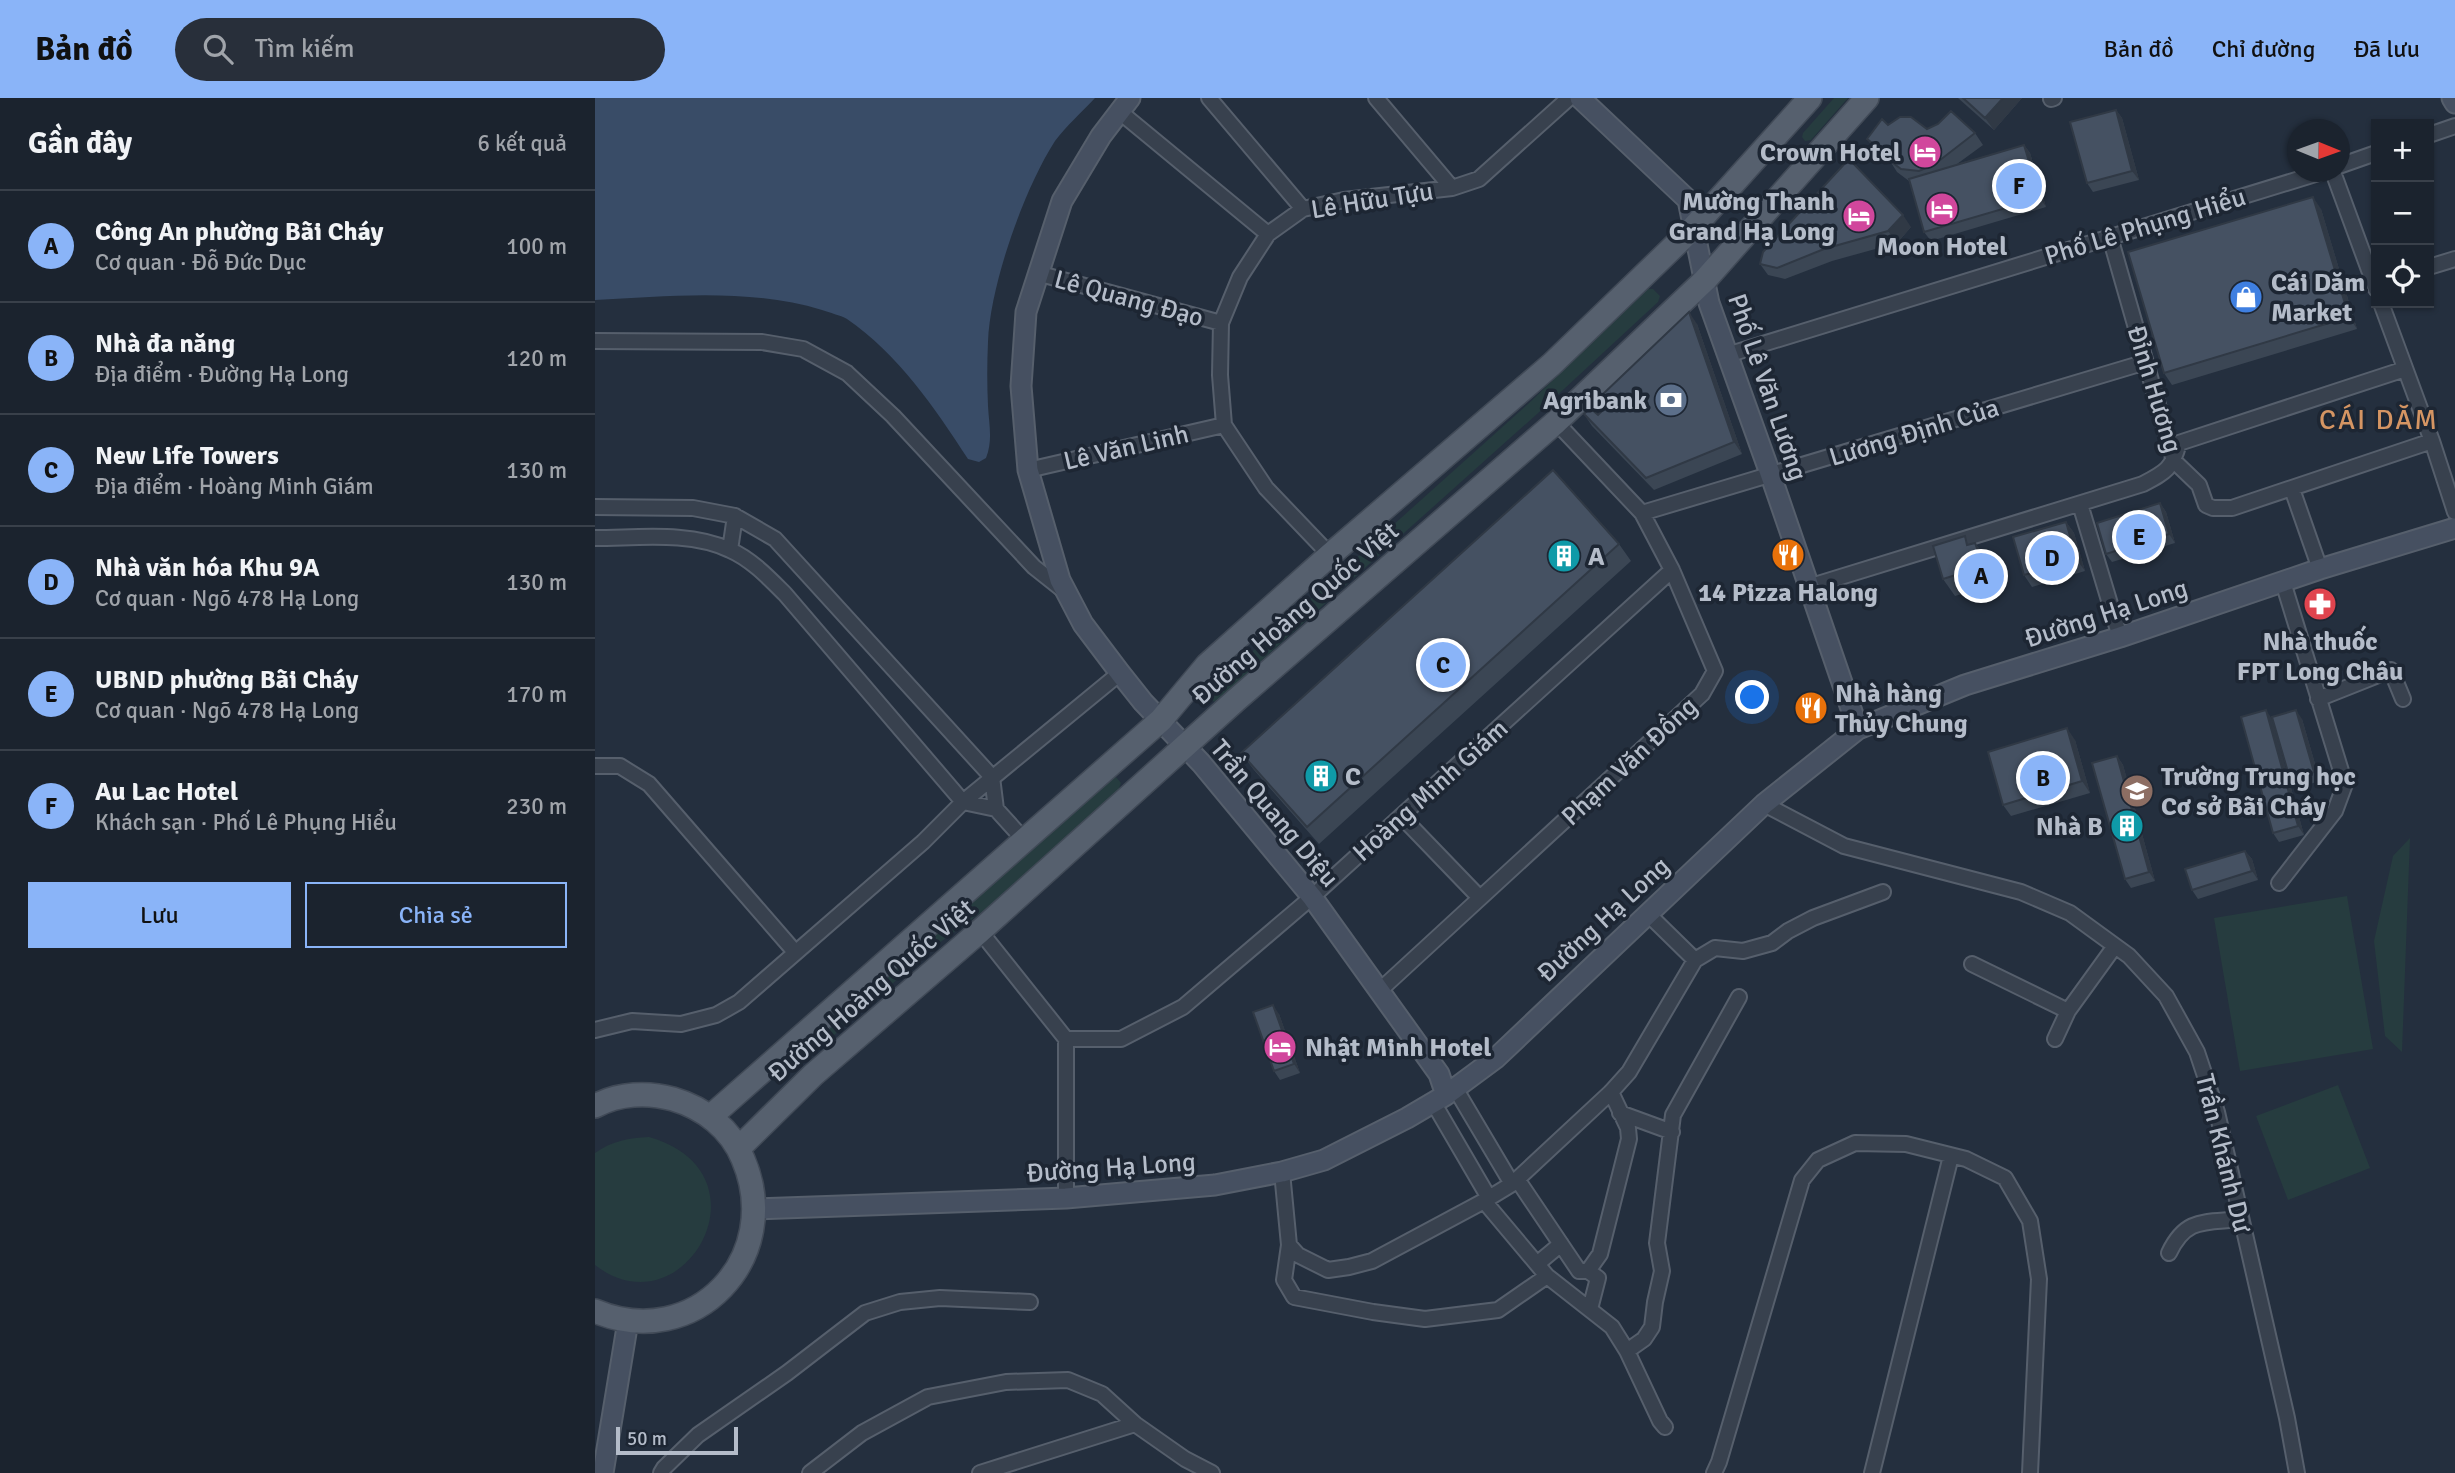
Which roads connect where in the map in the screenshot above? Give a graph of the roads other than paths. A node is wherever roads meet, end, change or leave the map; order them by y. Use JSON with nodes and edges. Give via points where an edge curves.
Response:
{"nodes":[{"id":1,"x":1209,"y":98,"type":"edge"},
{"id":2,"x":1376,"y":98,"type":"edge"},
{"id":3,"x":1569,"y":98,"type":"edge"},
{"id":4,"x":1580,"y":98,"type":"edge"},
{"id":5,"x":1810,"y":98,"type":"edge"},
{"id":6,"x":1867,"y":98,"type":"edge"},
{"id":7,"x":2452,"y":98,"type":"edge"},
{"id":8,"x":2455,"y":103,"type":"edge"},
{"id":9,"x":1125,"y":105,"type":"edge"},
{"id":10,"x":2455,"y":126,"type":"edge"},
{"id":11,"x":2434,"y":133,"type":"edge"},
{"id":12,"x":2371,"y":155,"type":"edge"},
{"id":13,"x":2350,"y":162,"type":"edge"},
{"id":14,"x":2289,"y":182,"type":"edge"},
{"id":15,"x":2337,"y":182,"type":"edge"},
{"id":16,"x":1452,"y":188,"type":"junction"},
{"id":17,"x":1303,"y":209,"type":"junction"},
{"id":18,"x":1694,"y":227,"type":"junction"},
{"id":19,"x":1268,"y":234,"type":"junction"},
{"id":20,"x":2110,"y":237,"type":"junction"},
{"id":21,"x":2455,"y":259,"type":"edge"},
{"id":22,"x":2434,"y":265,"type":"edge"},
{"id":23,"x":1037,"y":273,"type":"junction"},
{"id":24,"x":2371,"y":273,"type":"edge"},
{"id":25,"x":1705,"y":280,"type":"junction"},
{"id":26,"x":2383,"y":308,"type":"edge"},
{"id":27,"x":1221,"y":323,"type":"junction"},
{"id":28,"x":595,"y":341,"type":"edge"},
{"id":29,"x":1727,"y":355,"type":"junction"},
{"id":30,"x":2146,"y":362,"type":"junction"},
{"id":31,"x":2405,"y":369,"type":"junction"},
{"id":32,"x":1556,"y":422,"type":"junction"},
{"id":33,"x":1224,"y":425,"type":"junction"},
{"id":34,"x":2432,"y":441,"type":"junction"},
{"id":35,"x":2174,"y":461,"type":"junction"},
{"id":36,"x":1028,"y":470,"type":"junction"},
{"id":37,"x":1771,"y":476,"type":"junction"},
{"id":38,"x":2292,"y":489,"type":"junction"},
{"id":39,"x":2080,"y":504,"type":"junction"},
{"id":40,"x":595,"y":507,"type":"edge"},
{"id":41,"x":2455,"y":512,"type":"edge"},
{"id":42,"x":1642,"y":513,"type":"junction"},
{"id":43,"x":736,"y":516,"type":"junction"},
{"id":44,"x":2455,"y":528,"type":"edge"},
{"id":45,"x":595,"y":538,"type":"edge"},
{"id":46,"x":730,"y":550,"type":"junction"},
{"id":47,"x":1330,"y":555,"type":"junction"},
{"id":48,"x":2320,"y":569,"type":"junction"},
{"id":49,"x":1672,"y":570,"type":"junction"},
{"id":50,"x":2283,"y":582,"type":"junction"},
{"id":51,"x":1808,"y":587,"type":"junction"},
{"id":52,"x":1067,"y":593,"type":"junction"},
{"id":53,"x":2120,"y":637,"type":"junction"},
{"id":54,"x":1120,"y":673,"type":"junction"},
{"id":55,"x":2318,"y":699,"type":"junction"},
{"id":56,"x":2403,"y":699,"type":"dead end"},
{"id":57,"x":1161,"y":720,"type":"junction"},
{"id":58,"x":1858,"y":729,"type":"junction"},
{"id":59,"x":1185,"y":746,"type":"junction"},
{"id":60,"x":595,"y":766,"type":"edge"},
{"id":61,"x":992,"y":777,"type":"junction"},
{"id":62,"x":963,"y":802,"type":"junction"},
{"id":63,"x":1764,"y":804,"type":"junction"},
{"id":64,"x":996,"y":809,"type":"junction"},
{"id":65,"x":1401,"y":816,"type":"junction"},
{"id":66,"x":1025,"y":841,"type":"junction"},
{"id":67,"x":2279,"y":883,"type":"dead end"},
{"id":68,"x":1882,"y":892,"type":"dead end"},
{"id":69,"x":1312,"y":897,"type":"junction"},
{"id":70,"x":1480,"y":898,"type":"junction"},
{"id":71,"x":1647,"y":913,"type":"junction"},
{"id":72,"x":980,"y":931,"type":"junction"},
{"id":73,"x":2115,"y":946,"type":"junction"},
{"id":74,"x":795,"y":952,"type":"junction"},
{"id":75,"x":1695,"y":960,"type":"junction"},
{"id":76,"x":1972,"y":964,"type":"dead end"},
{"id":77,"x":1378,"y":992,"type":"junction"},
{"id":78,"x":1738,"y":997,"type":"dead end"},
{"id":79,"x":2068,"y":1011,"type":"junction"},
{"id":80,"x":595,"y":1030,"type":"edge"},
{"id":81,"x":1066,"y":1039,"type":"junction"},
{"id":82,"x":2055,"y":1039,"type":"dead end"},
{"id":83,"x":1611,"y":1092,"type":"junction"},
{"id":84,"x":1445,"y":1095,"type":"junction"},
{"id":85,"x":595,"y":1105,"type":"edge"},
{"id":86,"x":1620,"y":1113,"type":"junction"},
{"id":87,"x":710,"y":1116,"type":"junction"},
{"id":88,"x":1672,"y":1132,"type":"junction"},
{"id":89,"x":739,"y":1148,"type":"junction"},
{"id":90,"x":1951,"y":1156,"type":"junction"},
{"id":91,"x":1282,"y":1172,"type":"junction"},
{"id":92,"x":1514,"y":1182,"type":"junction"},
{"id":93,"x":1066,"y":1198,"type":"junction"},
{"id":94,"x":1486,"y":1200,"type":"junction"},
{"id":95,"x":755,"y":1209,"type":"junction"},
{"id":96,"x":2241,"y":1219,"type":"junction"},
{"id":97,"x":1561,"y":1244,"type":"junction"},
{"id":98,"x":1289,"y":1245,"type":"junction"},
{"id":99,"x":2168,"y":1253,"type":"dead end"},
{"id":100,"x":1537,"y":1264,"type":"junction"},
{"id":101,"x":1588,"y":1271,"type":"junction"},
{"id":102,"x":1547,"y":1276,"type":"junction"},
{"id":103,"x":1030,"y":1302,"type":"dead end"},
{"id":104,"x":1590,"y":1309,"type":"junction"},
{"id":105,"x":595,"y":1311,"type":"edge"},
{"id":106,"x":628,"y":1321,"type":"junction"},
{"id":107,"x":1627,"y":1351,"type":"junction"},
{"id":108,"x":1135,"y":1424,"type":"junction"},
{"id":109,"x":1665,"y":1427,"type":"dead end"},
{"id":110,"x":603,"y":1473,"type":"edge"},
{"id":111,"x":661,"y":1473,"type":"edge"},
{"id":112,"x":810,"y":1473,"type":"edge"},
{"id":113,"x":980,"y":1473,"type":"edge"},
{"id":114,"x":1212,"y":1473,"type":"edge"},
{"id":115,"x":1714,"y":1473,"type":"edge"},
{"id":116,"x":1872,"y":1473,"type":"edge"},
{"id":117,"x":2029,"y":1473,"type":"edge"},
{"id":118,"x":2297,"y":1473,"type":"edge"}],
"edges":[{"from":1,"to":17,"type":"street"},
{"from":2,"to":16,"type":"street"},
{"from":3,"to":16,"type":"street","name":"Lê Hữu Tựu","via":[[1479,179]]},
{"from":4,"to":18,"type":"main road","name":"Phố Lê Văn Lương","via":[[1688,200]]},
{"from":5,"to":18,"type":"main road","name":"Đường Hoàng Quốc Việt"},
{"from":6,"to":25,"type":"main road","name":"Đường Hoàng Quốc Việt"},
{"from":7,"to":8,"type":"main road"},
{"from":9,"to":19,"type":"street"},
{"from":9,"to":23,"type":"main road","name":"Trần Quang Diệu","via":[[1062,201]]},
{"from":10,"to":11,"type":"street"},
{"from":12,"to":13,"type":"street"},
{"from":14,"to":20,"type":"street","name":"Phố Lê Phụng Hiểu"},
{"from":15,"to":24,"type":"street"},
{"from":16,"to":17,"type":"street","name":"Lê Hữu Tựu"},
{"from":17,"to":19,"type":"street","name":"Lê Hữu Tựu"},
{"from":18,"to":25,"type":"main road","name":"Phố Lê Văn Lương"},
{"from":18,"to":47,"type":"main road","name":"Đường Hoàng Quốc Việt","via":[[1552,364]]},
{"from":19,"to":27,"type":"street","name":"Lê Hữu Tựu","via":[[1240,277]]},
{"from":20,"to":29,"type":"street","name":"Phố Lê Phụng Hiểu"},
{"from":20,"to":30,"type":"street","name":"Đỉnh Hương"},
{"from":21,"to":22,"type":"street"},
{"from":23,"to":27,"type":"street","name":"Lê Quang Đạo"},
{"from":23,"to":36,"type":"main road","name":"Trần Quang Diệu","via":[[1026,312],[1020,386]]},
{"from":25,"to":29,"type":"main road","name":"Phố Lê Văn Lương"},
{"from":25,"to":32,"type":"main road","name":"Đường Hoàng Quốc Việt"},
{"from":26,"to":31,"type":"street"},
{"from":27,"to":33,"type":"street","name":"Lê Hữu Tựu"},
{"from":28,"to":52,"type":"street","via":[[762,342],[803,349],[847,373],[1034,567]]},
{"from":29,"to":37,"type":"main road","name":"Phố Lê Văn Lương"},
{"from":30,"to":35,"type":"street","name":"Đỉnh Hương"},
{"from":30,"to":37,"type":"street","name":"Lương Định Của"},
{"from":31,"to":34,"type":"street"},
{"from":31,"to":35,"type":"street","via":[[2179,443]]},
{"from":32,"to":42,"type":"street","name":"Phạm Văn Đồng"},
{"from":32,"to":59,"type":"main road","name":"Đường Hoàng Quốc Việt"},
{"from":33,"to":36,"type":"street","name":"Lê Văn Linh"},
{"from":33,"to":47,"type":"street","name":"Lê Hữu Tựu","via":[[1266,488]]},
{"from":34,"to":38,"type":"street","name":"Đỉnh Hương"},
{"from":34,"to":41,"type":"street"},
{"from":35,"to":38,"type":"street","name":"Đỉnh Hương","via":[[2199,485],[2206,505],[2213,508],[2232,508]]},
{"from":35,"to":39,"type":"street","via":[[2165,473],[2143,484]]},
{"from":36,"to":52,"type":"main road","name":"Trần Quang Diệu"},
{"from":37,"to":42,"type":"street","name":"Lương Định Của"},
{"from":37,"to":51,"type":"main road","name":"Phố Lê Văn Lương"},
{"from":38,"to":48,"type":"street"},
{"from":39,"to":51,"type":"street"},
{"from":39,"to":53,"type":"street"},
{"from":40,"to":43,"type":"street","via":[[693,508]]},
{"from":42,"to":49,"type":"street","name":"Phạm Văn Đồng"},
{"from":43,"to":46,"type":"street"},
{"from":43,"to":61,"type":"street","via":[[775,539]]},
{"from":44,"to":48,"type":"main road","name":"Đường Hạ Long"},
{"from":45,"to":46,"type":"street","via":[[690,538]]},
{"from":46,"to":62,"type":"street","via":[[785,594]]},
{"from":47,"to":57,"type":"main road","name":"Đường Hoàng Quốc Việt","via":[[1207,665]]},
{"from":48,"to":50,"type":"main road","name":"Đường Hạ Long"},
{"from":49,"to":65,"type":"street","name":"Hoàng Minh Giám"},
{"from":49,"to":70,"type":"street","name":"Phạm Văn Đồng","via":[[1715,671],[1702,694]]},
{"from":50,"to":53,"type":"main road","name":"Đường Hạ Long"},
{"from":50,"to":55,"type":"street"},
{"from":51,"to":58,"type":"main road","name":"Phố Lê Văn Lương"},
{"from":52,"to":54,"type":"main road","name":"Trần Quang Diệu","via":[[1083,624]]},
{"from":53,"to":58,"type":"main road","name":"Đường Hạ Long","via":[[1965,685]]},
{"from":54,"to":57,"type":"main road","name":"Trần Quang Diệu"},
{"from":54,"to":61,"type":"street"},
{"from":55,"to":56,"type":"street","via":[[2391,670]]},
{"from":55,"to":67,"type":"street","via":[[2344,784],[2335,811]]},
{"from":57,"to":59,"type":"main road","name":"Trần Quang Diệu"},
{"from":57,"to":66,"type":"main road","name":"Đường Hoàng Quốc Việt"},
{"from":58,"to":63,"type":"main road","name":"Đường Hạ Long"},
{"from":59,"to":69,"type":"main road","name":"Trần Quang Diệu"},
{"from":59,"to":72,"type":"main road","name":"Đường Hoàng Quốc Việt"},
{"from":60,"to":74,"type":"street","via":[[620,766],[649,784]]},
{"from":61,"to":62,"type":"street"},
{"from":61,"to":64,"type":"street"},
{"from":62,"to":64,"type":"street"},
{"from":62,"to":74,"type":"street"},
{"from":63,"to":71,"type":"main road","name":"Đường Hạ Long"},
{"from":63,"to":73,"type":"street","name":"Trần Khánh Dư","via":[[1844,846],[2021,892],[2070,913]]},
{"from":64,"to":66,"type":"street"},
{"from":65,"to":69,"type":"street","name":"Hoàng Minh Giám"},
{"from":65,"to":70,"type":"street"},
{"from":66,"to":87,"type":"main road","name":"Đường Hoàng Quốc Việt"},
{"from":68,"to":75,"type":"street","via":[[1813,918],[1772,943],[1743,951],[1715,948]]},
{"from":69,"to":77,"type":"main road","name":"Trần Quang Diệu"},
{"from":69,"to":81,"type":"street","name":"Hoàng Minh Giám","via":[[1183,1007],[1121,1039]]},
{"from":70,"to":77,"type":"street","name":"Phạm Văn Đồng"},
{"from":71,"to":75,"type":"street"},
{"from":71,"to":84,"type":"main road","name":"Đường Hạ Long","via":[[1496,1058]]},
{"from":72,"to":81,"type":"street"},
{"from":72,"to":89,"type":"main road","name":"Đường Hoàng Quốc Việt","via":[[813,1075]]},
{"from":73,"to":79,"type":"street"},
{"from":73,"to":96,"type":"street","name":"Trần Khánh Dư","via":[[2166,996],[2197,1052],[2217,1112]]},
{"from":74,"to":80,"type":"street","via":[[739,1002],[716,1015],[681,1024],[632,1021]]},
{"from":75,"to":83,"type":"street","via":[[1647,1045]]},
{"from":76,"to":79,"type":"street"},
{"from":77,"to":84,"type":"main road","name":"Trần Quang Diệu","via":[[1439,1074]]},
{"from":78,"to":88,"type":"street","via":[[1673,1115]]},
{"from":79,"to":82,"type":"street"},
{"from":81,"to":93,"type":"street"},
{"from":83,"to":86,"type":"street"},
{"from":83,"to":92,"type":"street"},
{"from":84,"to":91,"type":"main road","name":"Đường Hạ Long","via":[[1324,1160]]},
{"from":84,"to":92,"type":"street"},
{"from":84,"to":94,"type":"street"},
{"from":85,"to":87,"type":"main road","via":[[629,1095],[657,1095],[685,1102]]},
{"from":86,"to":88,"type":"street"},
{"from":86,"to":101,"type":"street","via":[[1628,1128],[1627,1150],[1600,1254]]},
{"from":87,"to":89,"type":"main road"},
{"from":88,"to":107,"type":"street","via":[[1657,1243],[1662,1271],[1652,1327]]},
{"from":89,"to":95,"type":"main road","via":[[751,1178]]},
{"from":90,"to":115,"type":"street","via":[[1906,1144],[1855,1143],[1818,1160],[1802,1180]]},
{"from":90,"to":116,"type":"street"},
{"from":90,"to":117,"type":"street","via":[[2005,1178],[2030,1221],[2039,1279]]},
{"from":91,"to":93,"type":"main road","name":"Đường Hạ Long","via":[[1215,1185]]},
{"from":91,"to":98,"type":"street"},
{"from":92,"to":94,"type":"street"},
{"from":92,"to":97,"type":"street"},
{"from":93,"to":95,"type":"main road","name":"Đường Hạ Long"},
{"from":94,"to":98,"type":"street","via":[[1372,1261],[1349,1267],[1328,1270],[1298,1255]]},
{"from":94,"to":100,"type":"street"},
{"from":95,"to":106,"type":"main road","via":[[745,1256],[717,1294],[675,1317]]},
{"from":96,"to":99,"type":"street","via":[[2192,1224],[2177,1236]]},
{"from":96,"to":118,"type":"street","name":"Trần Khánh Dư"},
{"from":97,"to":100,"type":"street"},
{"from":97,"to":101,"type":"street","via":[[1579,1271]]},
{"from":98,"to":102,"type":"street","via":[[1284,1280],[1294,1297],[1425,1319],[1498,1310]]},
{"from":100,"to":102,"type":"street"},
{"from":101,"to":104,"type":"street","via":[[1598,1278]]},
{"from":102,"to":104,"type":"street"},
{"from":103,"to":111,"type":"street","via":[[940,1298],[900,1302],[865,1313],[698,1435]]},
{"from":104,"to":107,"type":"street","via":[[1612,1327]]},
{"from":105,"to":106,"type":"main road"},
{"from":106,"to":110,"type":"main road"},
{"from":107,"to":109,"type":"street"},
{"from":108,"to":112,"type":"street","via":[[1101,1394],[1068,1380],[1006,1382],[929,1397],[862,1433]]},
{"from":108,"to":113,"type":"street"},
{"from":108,"to":114,"type":"street"}]}
